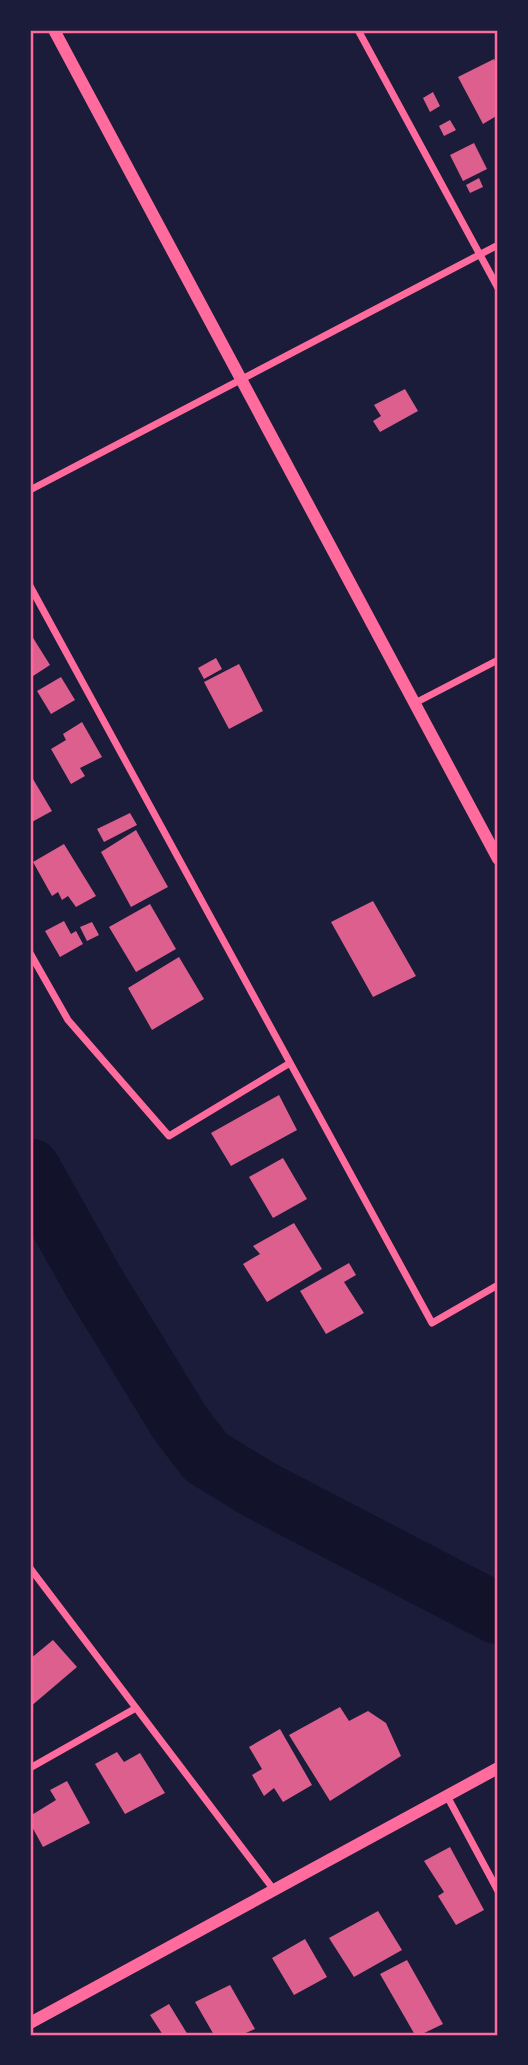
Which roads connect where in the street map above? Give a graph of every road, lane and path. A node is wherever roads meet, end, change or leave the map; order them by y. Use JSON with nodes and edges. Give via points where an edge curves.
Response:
{"nodes":[{"id":1,"x":54,"y":30,"type":"edge"},
{"id":2,"x":358,"y":30,"type":"edge"},
{"id":3,"x":498,"y":245,"type":"edge"},
{"id":4,"x":480,"y":255,"type":"junction"},
{"id":5,"x":498,"y":288,"type":"edge"},
{"id":6,"x":242,"y":380,"type":"junction"},
{"id":7,"x":30,"y":490,"type":"edge"},
{"id":8,"x":30,"y":586,"type":"edge"},
{"id":9,"x":498,"y":660,"type":"edge"},
{"id":10,"x":415,"y":704,"type":"junction"},
{"id":11,"x":498,"y":859,"type":"edge"},
{"id":12,"x":30,"y":953,"type":"edge"},
{"id":13,"x":290,"y":1063,"type":"junction"},
{"id":14,"x":498,"y":1285,"type":"edge"},
{"id":15,"x":30,"y":1568,"type":"edge"},
{"id":16,"x":136,"y":1708,"type":"junction"},
{"id":17,"x":30,"y":1768,"type":"edge"},
{"id":18,"x":498,"y":1768,"type":"edge"},
{"id":19,"x":447,"y":1796,"type":"junction"},
{"id":20,"x":274,"y":1891,"type":"junction"},
{"id":21,"x":498,"y":1891,"type":"edge"},
{"id":22,"x":30,"y":2023,"type":"edge"}],
"edges":[{"from":1,"to":6,"type":"street"},
{"from":2,"to":4,"type":"street"},
{"from":3,"to":4,"type":"street"},
{"from":4,"to":5,"type":"street"},
{"from":4,"to":6,"type":"street"},
{"from":6,"to":7,"type":"street"},
{"from":6,"to":10,"type":"street"},
{"from":8,"to":13,"type":"street"},
{"from":9,"to":10,"type":"street"},
{"from":10,"to":11,"type":"street"},
{"from":12,"to":13,"type":"street","via":[[68,1020],[169,1136]]},
{"from":13,"to":14,"type":"street","via":[[432,1323]]},
{"from":15,"to":16,"type":"street"},
{"from":16,"to":17,"type":"street"},
{"from":16,"to":20,"type":"street"},
{"from":18,"to":19,"type":"street"},
{"from":19,"to":20,"type":"street"},
{"from":19,"to":21,"type":"street"},
{"from":20,"to":22,"type":"street"}]}
